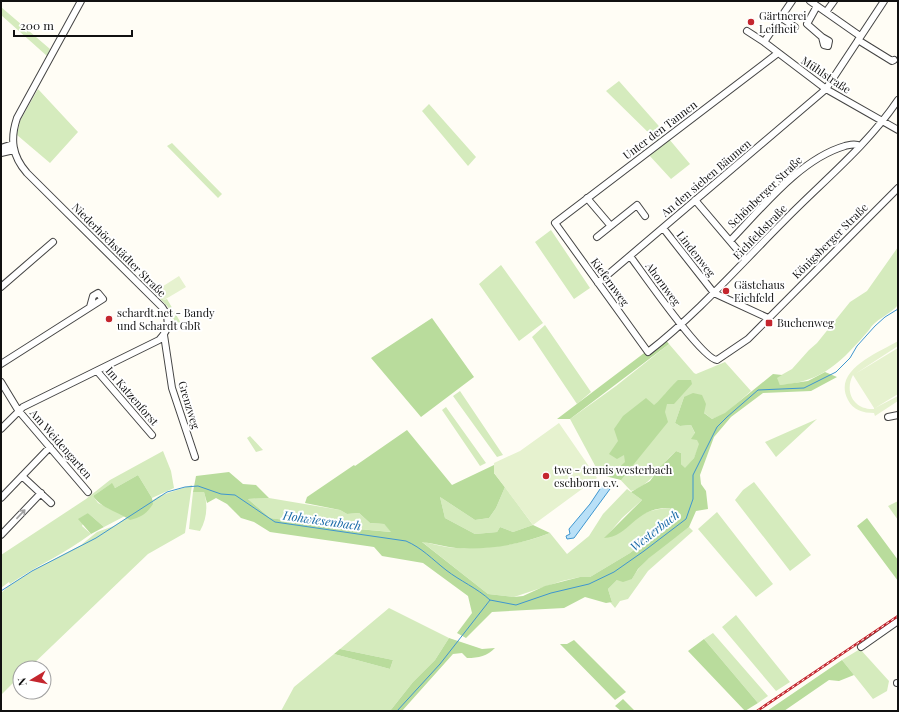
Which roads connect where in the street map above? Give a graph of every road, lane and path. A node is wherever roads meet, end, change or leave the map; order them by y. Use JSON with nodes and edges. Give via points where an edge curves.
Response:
{"nodes":[{"id":1,"x":81,"y":1,"type":"edge"},
{"id":2,"x":792,"y":1,"type":"edge"},
{"id":3,"x":810,"y":1,"type":"edge"},
{"id":4,"x":834,"y":1,"type":"edge"},
{"id":5,"x":884,"y":1,"type":"edge"},
{"id":6,"x":817,"y":6,"type":"junction"},
{"id":7,"x":826,"y":12,"type":"junction"},
{"id":8,"x":780,"y":17,"type":"junction"},
{"id":9,"x":795,"y":27,"type":"dead end"},
{"id":10,"x":748,"y":31,"type":"dead end"},
{"id":11,"x":822,"y":37,"type":"dead end"},
{"id":12,"x":859,"y":38,"type":"junction"},
{"id":13,"x":764,"y":42,"type":"junction"},
{"id":14,"x":778,"y":53,"type":"junction"},
{"id":15,"x":894,"y":60,"type":"dead end"},
{"id":16,"x":826,"y":89,"type":"junction"},
{"id":17,"x":898,"y":100,"type":"edge"},
{"id":18,"x":883,"y":122,"type":"junction"},
{"id":19,"x":898,"y":130,"type":"edge"},
{"id":20,"x":860,"y":146,"type":"junction"},
{"id":21,"x":13,"y":147,"type":"junction"},
{"id":22,"x":1,"y":148,"type":"edge"},
{"id":23,"x":1,"y":153,"type":"edge"},
{"id":24,"x":898,"y":188,"type":"edge"},
{"id":25,"x":588,"y":198,"type":"junction"},
{"id":26,"x":695,"y":200,"type":"junction"},
{"id":27,"x":645,"y":216,"type":"dead end"},
{"id":28,"x":555,"y":223,"type":"joint"},
{"id":29,"x":610,"y":225,"type":"junction"},
{"id":30,"x":663,"y":228,"type":"junction"},
{"id":31,"x":597,"y":237,"type":"dead end"},
{"id":32,"x":730,"y":241,"type":"junction"},
{"id":33,"x":53,"y":242,"type":"dead end"},
{"id":34,"x":630,"y":256,"type":"junction"},
{"id":35,"x":746,"y":260,"type":"junction"},
{"id":36,"x":598,"y":283,"type":"junction"},
{"id":37,"x":1,"y":287,"type":"edge"},
{"id":38,"x":714,"y":292,"type":"junction"},
{"id":39,"x":90,"y":307,"type":"dead end"},
{"id":40,"x":768,"y":318,"type":"junction"},
{"id":41,"x":682,"y":325,"type":"junction"},
{"id":42,"x":164,"y":335,"type":"junction"},
{"id":43,"x":648,"y":352,"type":"joint"},
{"id":44,"x":723,"y":357,"type":"joint"},
{"id":45,"x":1,"y":364,"type":"edge"},
{"id":46,"x":97,"y":371,"type":"junction"},
{"id":47,"x":1,"y":382,"type":"edge"},
{"id":48,"x":18,"y":410,"type":"junction"},
{"id":49,"x":898,"y":415,"type":"edge"},
{"id":50,"x":888,"y":417,"type":"dead end"},
{"id":51,"x":1,"y":428,"type":"edge"},
{"id":52,"x":152,"y":435,"type":"dead end"},
{"id":53,"x":50,"y":447,"type":"junction"},
{"id":54,"x":195,"y":457,"type":"dead end"},
{"id":55,"x":22,"y":476,"type":"junction"},
{"id":56,"x":88,"y":492,"type":"dead end"},
{"id":57,"x":41,"y":493,"type":"junction"},
{"id":58,"x":1,"y":498,"type":"edge"},
{"id":59,"x":51,"y":503,"type":"dead end"},
{"id":60,"x":1,"y":535,"type":"edge"},
{"id":61,"x":898,"y":621,"type":"edge"},
{"id":62,"x":861,"y":646,"type":"dead end"}],
"edges":[{"from":1,"to":21,"type":"street","via":[[21,109],[14,127]]},
{"from":2,"to":8,"type":"street"},
{"from":3,"to":6,"type":"street"},
{"from":4,"to":7,"type":"street"},
{"from":5,"to":12,"type":"street","name":"An den sieben Bäumen"},
{"from":6,"to":7,"type":"street"},
{"from":6,"to":11,"type":"street","via":[[807,24]]},
{"from":7,"to":12,"type":"street"},
{"from":8,"to":9,"type":"street"},
{"from":8,"to":13,"type":"street"},
{"from":10,"to":13,"type":"street","name":"Mühlstraße"},
{"from":12,"to":15,"type":"street"},
{"from":12,"to":16,"type":"street","name":"An den sieben Bäumen"},
{"from":13,"to":14,"type":"street","name":"Mühlstraße"},
{"from":14,"to":16,"type":"street","name":"Mühlstraße"},
{"from":14,"to":25,"type":"street","name":"Unter den Tannen"},
{"from":16,"to":18,"type":"street","name":"Mühlstraße"},
{"from":16,"to":26,"type":"street","name":"An den sieben Bäumen"},
{"from":17,"to":18,"type":"street","name":"Eichfeldstraße"},
{"from":18,"to":19,"type":"street","name":"Mühlstraße"},
{"from":18,"to":20,"type":"street","name":"Eichfeldstraße"},
{"from":20,"to":32,"type":"street","name":"Schönberger Straße","via":[[853,144],[833,150],[808,164]]},
{"from":20,"to":35,"type":"street","name":"Eichfeldstraße"},
{"from":21,"to":22,"type":"street"},
{"from":21,"to":23,"type":"street"},
{"from":21,"to":42,"type":"street","name":"Niederhöchstädter Straße","via":[[19,163],[27,173],[162,307],[168,324]]},
{"from":24,"to":40,"type":"street","name":"Königsberger Straße"},
{"from":25,"to":28,"type":"street","name":"Unter den Tannen"},
{"from":25,"to":29,"type":"street"},
{"from":26,"to":30,"type":"street","name":"An den sieben Bäumen"},
{"from":26,"to":32,"type":"street"},
{"from":27,"to":29,"type":"street","via":[[637,205]]},
{"from":28,"to":36,"type":"street","name":"Kiefernweg"},
{"from":29,"to":31,"type":"street"},
{"from":30,"to":34,"type":"street","name":"An den sieben Bäumen"},
{"from":30,"to":38,"type":"street","name":"Lindenweg"},
{"from":32,"to":35,"type":"street"},
{"from":33,"to":37,"type":"street"},
{"from":34,"to":36,"type":"street","name":"An den sieben Bäumen"},
{"from":34,"to":41,"type":"street","name":"Ahornweg"},
{"from":35,"to":38,"type":"street","name":"Eichfeldstraße"},
{"from":36,"to":43,"type":"street","name":"Kiefernweg"},
{"from":38,"to":40,"type":"street"},
{"from":38,"to":41,"type":"street","name":"Eichfeldstraße"},
{"from":39,"to":45,"type":"street"},
{"from":40,"to":44,"type":"street","name":"Königsberger Straße","via":[[748,340]]},
{"from":41,"to":43,"type":"street","name":"Eichfeldstraße"},
{"from":41,"to":44,"type":"street","name":"Ahornweg","via":[[711,359]]},
{"from":42,"to":46,"type":"street","via":[[159,340]]},
{"from":42,"to":54,"type":"street","name":"Grenzweg","via":[[172,388]]},
{"from":46,"to":48,"type":"street"},
{"from":46,"to":52,"type":"street","name":"Im Katzenforst"},
{"from":47,"to":48,"type":"street","name":"Am Weidengarten"},
{"from":48,"to":51,"type":"street"},
{"from":48,"to":53,"type":"street","name":"Am Weidengarten"},
{"from":49,"to":50,"type":"street"},
{"from":53,"to":55,"type":"street"},
{"from":53,"to":56,"type":"street","name":"Am Weidengarten"},
{"from":55,"to":57,"type":"street"},
{"from":55,"to":58,"type":"street"},
{"from":57,"to":59,"type":"street"},
{"from":60,"to":57,"type":"street","one_way":true},
{"from":61,"to":62,"type":"street"}]}
